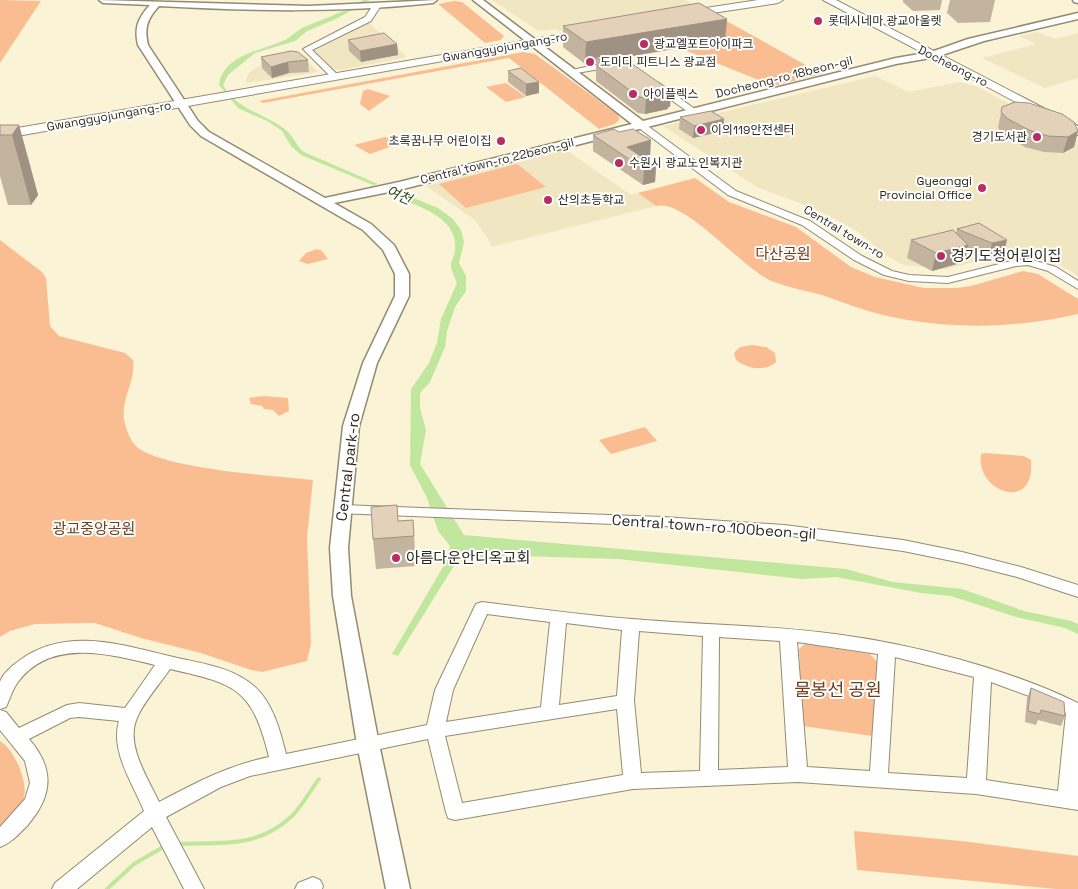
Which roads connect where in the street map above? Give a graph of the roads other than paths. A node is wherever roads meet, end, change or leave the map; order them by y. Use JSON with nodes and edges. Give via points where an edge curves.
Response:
{"nodes":[{"id":1,"x":103,"y":0,"type":"edge"},
{"id":2,"x":432,"y":0,"type":"edge"},
{"id":3,"x":477,"y":0,"type":"edge"},
{"id":4,"x":778,"y":0,"type":"edge"},
{"id":5,"x":828,"y":0,"type":"edge"},
{"id":6,"x":843,"y":0,"type":"edge"},
{"id":7,"x":758,"y":1,"type":"edge"},
{"id":8,"x":157,"y":3,"type":"junction"},
{"id":9,"x":373,"y":7,"type":"junction"},
{"id":10,"x":1078,"y":16,"type":"edge"},
{"id":11,"x":673,"y":17,"type":"edge"},
{"id":12,"x":597,"y":31,"type":"edge"},
{"id":13,"x":534,"y":42,"type":"junction"},
{"id":14,"x":934,"y":52,"type":"junction"},
{"id":15,"x":624,"y":63,"type":"edge"},
{"id":16,"x":571,"y":71,"type":"junction"},
{"id":17,"x":336,"y":77,"type":"junction"},
{"id":18,"x":648,"y":79,"type":"edge"},
{"id":19,"x":182,"y":104,"type":"junction"},
{"id":20,"x":694,"y":112,"type":"junction"},
{"id":21,"x":1078,"y":118,"type":"edge"},
{"id":22,"x":642,"y":126,"type":"junction"},
{"id":23,"x":1078,"y":131,"type":"edge"},
{"id":24,"x":0,"y":135,"type":"edge"},
{"id":25,"x":360,"y":194,"type":"junction"},
{"id":26,"x":322,"y":202,"type":"junction"},
{"id":27,"x":373,"y":232,"type":"junction"},
{"id":28,"x":1078,"y":286,"type":"edge"},
{"id":29,"x":342,"y":510,"type":"junction"},
{"id":30,"x":1078,"y":591,"type":"edge"},
{"id":31,"x":559,"y":616,"type":"junction"},
{"id":32,"x":631,"y":625,"type":"junction"},
{"id":33,"x":711,"y":629,"type":"junction"},
{"id":34,"x":788,"y":635,"type":"junction"},
{"id":35,"x":887,"y":650,"type":"junction"},
{"id":36,"x":166,"y":662,"type":"junction"},
{"id":37,"x":984,"y":672,"type":"junction"},
{"id":38,"x":625,"y":701,"type":"junction"},
{"id":39,"x":0,"y":702,"type":"edge"},
{"id":40,"x":1076,"y":710,"type":"edge"},
{"id":41,"x":548,"y":713,"type":"junction"},
{"id":42,"x":130,"y":714,"type":"junction"},
{"id":43,"x":0,"y":717,"type":"edge"},
{"id":44,"x":435,"y":731,"type":"junction"},
{"id":45,"x":16,"y":737,"type":"junction"},
{"id":46,"x":368,"y":744,"type":"junction"},
{"id":47,"x":279,"y":762,"type":"junction"},
{"id":48,"x":798,"y":774,"type":"junction"},
{"id":49,"x":709,"y":776,"type":"junction"},
{"id":50,"x":879,"y":778,"type":"junction"},
{"id":51,"x":633,"y":781,"type":"junction"},
{"id":52,"x":976,"y":786,"type":"junction"},
{"id":53,"x":1072,"y":801,"type":"edge"},
{"id":54,"x":155,"y":814,"type":"junction"},
{"id":55,"x":0,"y":839,"type":"edge"},
{"id":56,"x":62,"y":889,"type":"edge"},
{"id":57,"x":194,"y":889,"type":"edge"},
{"id":58,"x":398,"y":889,"type":"edge"}],
"edges":[{"from":1,"to":8,"type":"street"},
{"from":2,"to":9,"type":"street"},
{"from":3,"to":13,"type":"street","name":"Central town-ro"},
{"from":4,"to":7,"type":"main road"},
{"from":5,"to":14,"type":"main road","name":"Docheong-ro"},
{"from":6,"to":14,"type":"main road"},
{"from":7,"to":11,"type":"main road"},
{"from":8,"to":9,"type":"street","via":[[324,10]]},
{"from":8,"to":19,"type":"street","name":"Central park-ro","via":[[145,15],[139,30],[143,45]]},
{"from":9,"to":17,"type":"street","via":[[368,19],[307,49]]},
{"from":10,"to":14,"type":"street","name":"Docheong-ro 18beon-gil"},
{"from":12,"to":13,"type":"main road","name":"Gwanggyojungang-ro"},
{"from":13,"to":16,"type":"street","name":"Central town-ro"},
{"from":13,"to":17,"type":"main road","name":"Gwanggyojungang-ro"},
{"from":14,"to":20,"type":"street","name":"Docheong-ro 18beon-gil"},
{"from":14,"to":21,"type":"main road","name":"Docheong-ro"},
{"from":14,"to":23,"type":"main road","name":"Docheong-ro"},
{"from":15,"to":16,"type":"street"},
{"from":16,"to":22,"type":"street","name":"Central town-ro"},
{"from":17,"to":19,"type":"main road","name":"Gwanggyojungang-ro"},
{"from":18,"to":20,"type":"street"},
{"from":19,"to":24,"type":"main road","name":"Gwanggyojungang-ro"},
{"from":19,"to":26,"type":"street","name":"Central park-ro","via":[[194,123],[210,138]]},
{"from":20,"to":22,"type":"street","name":"Docheong-ro 18beon-gil"},
{"from":22,"to":25,"type":"street","name":"Central town-ro 22beon-gil"},
{"from":22,"to":28,"type":"street","name":"Central town-ro","via":[[732,193],[806,223],[877,269],[909,278],[948,280],[1029,262],[1052,270]]},
{"from":25,"to":26,"type":"street","name":"Central town-ro 22beon-gil"},
{"from":25,"to":27,"type":"street","via":[[358,205]]},
{"from":26,"to":27,"type":"street","name":"Central park-ro"},
{"from":27,"to":29,"type":"street","name":"Central park-ro","via":[[397,261],[403,290],[357,399]]},
{"from":29,"to":30,"type":"street","name":"Central town-ro 100beon-gil","via":[[694,523],[830,535],[966,558]]},
{"from":29,"to":46,"type":"street","name":"Central park-ro","via":[[339,548],[342,596]]},
{"from":31,"to":32,"type":"street"},
{"from":31,"to":41,"type":"street"},
{"from":31,"to":44,"type":"street","via":[[482,608],[444,690]]},
{"from":32,"to":33,"type":"street"},
{"from":32,"to":38,"type":"street"},
{"from":33,"to":34,"type":"street"},
{"from":33,"to":49,"type":"street"},
{"from":34,"to":35,"type":"street"},
{"from":34,"to":48,"type":"street"},
{"from":35,"to":37,"type":"street"},
{"from":35,"to":50,"type":"street"},
{"from":36,"to":39,"type":"street","via":[[86,646],[58,650],[31,659],[11,676]]},
{"from":36,"to":42,"type":"street"},
{"from":36,"to":47,"type":"street","via":[[224,677],[251,694],[264,708]]},
{"from":37,"to":40,"type":"street","via":[[1046,694]]},
{"from":37,"to":52,"type":"street"},
{"from":38,"to":41,"type":"street"},
{"from":38,"to":51,"type":"street"},
{"from":40,"to":53,"type":"street"},
{"from":41,"to":44,"type":"street"},
{"from":42,"to":45,"type":"street","via":[[67,712]]},
{"from":42,"to":54,"type":"street","via":[[124,732],[126,748]]},
{"from":43,"to":45,"type":"street"},
{"from":44,"to":46,"type":"street"},
{"from":44,"to":51,"type":"street","via":[[455,812]]},
{"from":45,"to":55,"type":"street","via":[[34,760],[41,783],[33,804]]},
{"from":46,"to":47,"type":"street"},
{"from":46,"to":58,"type":"street","name":"Central park-ro"},
{"from":47,"to":54,"type":"street","via":[[214,782]]},
{"from":48,"to":49,"type":"street"},
{"from":48,"to":50,"type":"street"},
{"from":49,"to":51,"type":"street"},
{"from":50,"to":52,"type":"street"},
{"from":52,"to":53,"type":"street"},
{"from":54,"to":56,"type":"street"},
{"from":54,"to":57,"type":"street"}]}
